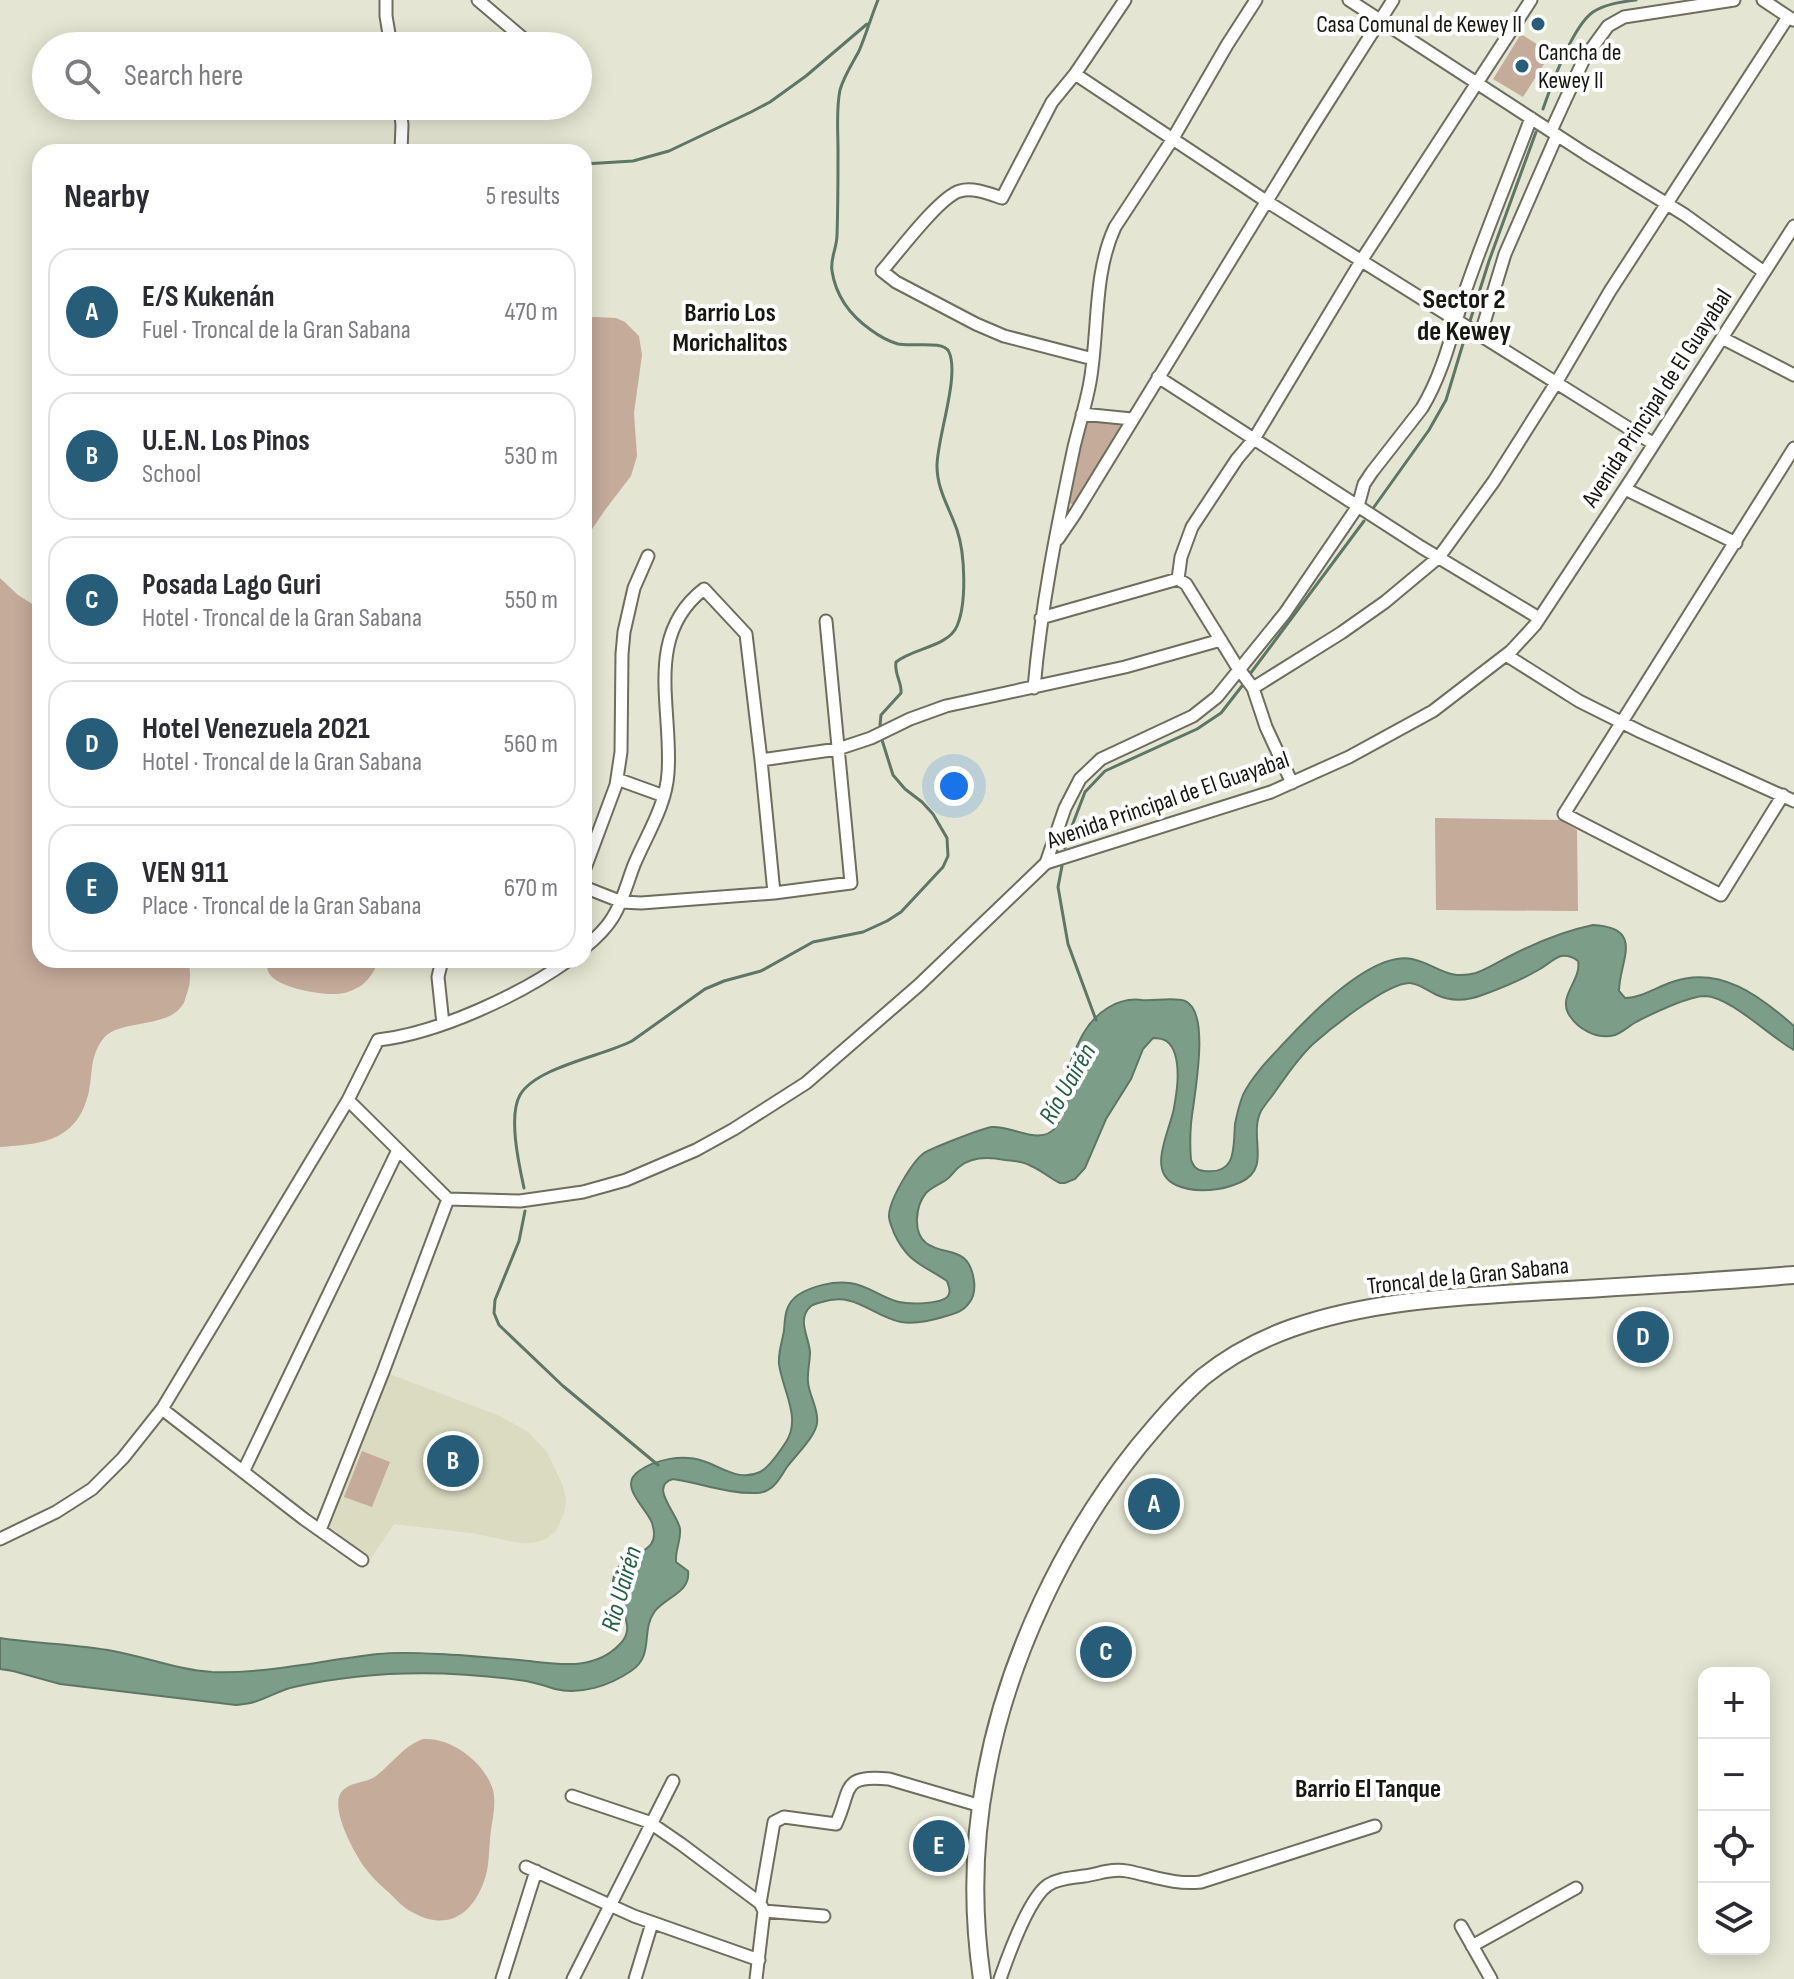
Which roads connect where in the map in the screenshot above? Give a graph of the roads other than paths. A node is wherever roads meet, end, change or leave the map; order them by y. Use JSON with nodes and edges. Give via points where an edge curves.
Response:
{"nodes":[{"id":1,"x":386,"y":0,"type":"edge"},
{"id":2,"x":478,"y":0,"type":"edge"},
{"id":3,"x":1125,"y":0,"type":"edge"},
{"id":4,"x":1256,"y":0,"type":"edge"},
{"id":5,"x":1349,"y":0,"type":"edge"},
{"id":6,"x":1393,"y":0,"type":"edge"},
{"id":7,"x":1531,"y":0,"type":"edge"},
{"id":8,"x":1734,"y":0,"type":"edge"},
{"id":9,"x":1763,"y":0,"type":"edge"},
{"id":10,"x":1381,"y":19,"type":"junction"},
{"id":11,"x":1791,"y":19,"type":"edge"},
{"id":12,"x":389,"y":32,"type":"edge"},
{"id":13,"x":516,"y":32,"type":"edge"},
{"id":14,"x":1075,"y":74,"type":"junction"},
{"id":15,"x":1476,"y":82,"type":"junction"},
{"id":16,"x":1531,"y":118,"type":"junction"},
{"id":17,"x":401,"y":120,"type":"edge"},
{"id":18,"x":1554,"y":133,"type":"junction"},
{"id":19,"x":1172,"y":140,"type":"junction"},
{"id":20,"x":401,"y":144,"type":"edge"},
{"id":21,"x":1266,"y":201,"type":"junction"},
{"id":22,"x":1667,"y":204,"type":"junction"},
{"id":23,"x":1794,"y":226,"type":"edge"},
{"id":24,"x":1361,"y":261,"type":"junction"},
{"id":25,"x":1764,"y":272,"type":"junction"},
{"id":26,"x":1456,"y":321,"type":"junction"},
{"id":27,"x":1480,"y":336,"type":"junction"},
{"id":28,"x":1722,"y":338,"type":"junction"},
{"id":29,"x":1093,"y":359,"type":"junction"},
{"id":30,"x":1794,"y":375,"type":"edge"},
{"id":31,"x":1158,"y":377,"type":"junction"},
{"id":32,"x":1556,"y":383,"type":"junction"},
{"id":33,"x":1082,"y":414,"type":"junction"},
{"id":34,"x":1132,"y":419,"type":"junction"},
{"id":35,"x":1254,"y":439,"type":"junction"},
{"id":36,"x":1654,"y":444,"type":"junction"},
{"id":37,"x":1794,"y":448,"type":"edge"},
{"id":38,"x":1625,"y":489,"type":"junction"},
{"id":39,"x":1358,"y":506,"type":"junction"},
{"id":40,"x":1055,"y":543,"type":"junction"},
{"id":41,"x":1736,"y":543,"type":"junction"},
{"id":42,"x":648,"y":556,"type":"dead end"},
{"id":43,"x":1439,"y":557,"type":"junction"},
{"id":44,"x":1178,"y":579,"type":"junction"},
{"id":45,"x":1041,"y":618,"type":"junction"},
{"id":46,"x":1539,"y":618,"type":"junction"},
{"id":47,"x":826,"y":621,"type":"dead end"},
{"id":48,"x":1221,"y":640,"type":"junction"},
{"id":49,"x":1506,"y":655,"type":"junction"},
{"id":50,"x":1240,"y":669,"type":"junction"},
{"id":51,"x":1034,"y":688,"type":"junction"},
{"id":52,"x":1253,"y":688,"type":"junction"},
{"id":53,"x":1623,"y":723,"type":"junction"},
{"id":54,"x":838,"y":749,"type":"junction"},
{"id":55,"x":761,"y":760,"type":"junction"},
{"id":56,"x":617,"y":779,"type":"junction"},
{"id":57,"x":1292,"y":783,"type":"junction"},
{"id":58,"x":664,"y":796,"type":"junction"},
{"id":59,"x":1788,"y":798,"type":"edge"},
{"id":60,"x":592,"y":849,"type":"edge"},
{"id":61,"x":1046,"y":863,"type":"junction"},
{"id":62,"x":592,"y":890,"type":"edge"},
{"id":63,"x":774,"y":893,"type":"junction"},
{"id":64,"x":622,"y":902,"type":"junction"},
{"id":65,"x":592,"y":940,"type":"edge"},
{"id":66,"x":440,"y":968,"type":"edge"},
{"id":67,"x":556,"y":968,"type":"edge"},
{"id":68,"x":443,"y":1024,"type":"junction"},
{"id":69,"x":348,"y":1100,"type":"junction"},
{"id":70,"x":398,"y":1150,"type":"junction"},
{"id":71,"x":448,"y":1199,"type":"junction"},
{"id":72,"x":1794,"y":1275,"type":"edge"},
{"id":73,"x":162,"y":1409,"type":"junction"},
{"id":74,"x":243,"y":1472,"type":"junction"},
{"id":75,"x":320,"y":1530,"type":"junction"},
{"id":76,"x":0,"y":1539,"type":"edge"},
{"id":77,"x":362,"y":1560,"type":"dead end"},
{"id":78,"x":673,"y":1781,"type":"dead end"},
{"id":79,"x":572,"y":1796,"type":"dead end"},
{"id":80,"x":981,"y":1806,"type":"junction"},
{"id":81,"x":652,"y":1824,"type":"junction"},
{"id":82,"x":1375,"y":1826,"type":"dead end"},
{"id":83,"x":1576,"y":1888,"type":"dead end"},
{"id":84,"x":609,"y":1906,"type":"junction"},
{"id":85,"x":762,"y":1907,"type":"junction"},
{"id":86,"x":824,"y":1916,"type":"dead end"},
{"id":87,"x":652,"y":1923,"type":"junction"},
{"id":88,"x":1461,"y":1926,"type":"dead end"},
{"id":89,"x":1472,"y":1946,"type":"junction"},
{"id":90,"x":759,"y":1960,"type":"junction"},
{"id":91,"x":577,"y":1978,"type":"edge"},
{"id":92,"x":502,"y":1979,"type":"edge"},
{"id":93,"x":635,"y":1979,"type":"edge"},
{"id":94,"x":756,"y":1979,"type":"edge"},
{"id":95,"x":982,"y":1979,"type":"edge"},
{"id":96,"x":1000,"y":1979,"type":"edge"},
{"id":97,"x":1491,"y":1979,"type":"edge"}],
"edges":[{"from":1,"to":12,"type":"street"},
{"from":2,"to":13,"type":"street"},
{"from":3,"to":14,"type":"street"},
{"from":4,"to":19,"type":"street"},
{"from":5,"to":10,"type":"street"},
{"from":6,"to":10,"type":"street"},
{"from":7,"to":15,"type":"street"},
{"from":8,"to":18,"type":"street","via":[[1640,13],[1608,26],[1584,59]]},
{"from":9,"to":11,"type":"street"},
{"from":10,"to":15,"type":"street"},
{"from":10,"to":21,"type":"street"},
{"from":11,"to":22,"type":"street"},
{"from":14,"to":19,"type":"street"},
{"from":14,"to":29,"type":"street","via":[[1052,102],[1002,198],[973,190],[955,193],[882,271],[1004,336]]},
{"from":15,"to":16,"type":"street"},
{"from":15,"to":24,"type":"street"},
{"from":16,"to":18,"type":"street"},
{"from":16,"to":26,"type":"street"},
{"from":17,"to":20,"type":"street"},
{"from":18,"to":22,"type":"street"},
{"from":18,"to":27,"type":"street","via":[[1505,254]]},
{"from":19,"to":21,"type":"street"},
{"from":19,"to":29,"type":"street","via":[[1109,240]]},
{"from":21,"to":24,"type":"street"},
{"from":21,"to":31,"type":"street"},
{"from":22,"to":25,"type":"street"},
{"from":22,"to":32,"type":"street"},
{"from":23,"to":25,"type":"street","name":"Avenida Principal de El Guayabal"},
{"from":24,"to":26,"type":"street"},
{"from":24,"to":35,"type":"street"},
{"from":25,"to":28,"type":"street","name":"Avenida Principal de El Guayabal"},
{"from":26,"to":27,"type":"street"},
{"from":26,"to":39,"type":"street","via":[[1428,398],[1364,484]]},
{"from":27,"to":32,"type":"street"},
{"from":28,"to":30,"type":"street"},
{"from":28,"to":36,"type":"street","name":"Avenida Principal de El Guayabal"},
{"from":29,"to":33,"type":"street"},
{"from":31,"to":34,"type":"street"},
{"from":31,"to":35,"type":"street"},
{"from":32,"to":36,"type":"street"},
{"from":32,"to":43,"type":"street"},
{"from":33,"to":34,"type":"street"},
{"from":33,"to":40,"type":"street"},
{"from":34,"to":40,"type":"street"},
{"from":35,"to":39,"type":"street"},
{"from":35,"to":44,"type":"street","via":[[1192,527]]},
{"from":36,"to":38,"type":"street","name":"Avenida Principal de El Guayabal"},
{"from":37,"to":41,"type":"street"},
{"from":38,"to":41,"type":"street"},
{"from":38,"to":46,"type":"street","name":"Avenida Principal de El Guayabal"},
{"from":39,"to":43,"type":"street"},
{"from":39,"to":50,"type":"street"},
{"from":40,"to":45,"type":"street"},
{"from":41,"to":53,"type":"street"},
{"from":42,"to":56,"type":"street","via":[[624,632]]},
{"from":43,"to":46,"type":"street"},
{"from":43,"to":52,"type":"street","via":[[1341,633]]},
{"from":44,"to":45,"type":"street"},
{"from":44,"to":48,"type":"street"},
{"from":45,"to":51,"type":"street"},
{"from":46,"to":49,"type":"street","name":"Avenida Principal de El Guayabal"},
{"from":47,"to":54,"type":"street"},
{"from":48,"to":50,"type":"street"},
{"from":48,"to":51,"type":"street"},
{"from":49,"to":53,"type":"street","via":[[1563,693]]},
{"from":49,"to":57,"type":"street","name":"Avenida Principal de El Guayabal","via":[[1418,720]]},
{"from":50,"to":52,"type":"street"},
{"from":50,"to":61,"type":"street","via":[[1193,716],[1090,768],[1065,808]]},
{"from":51,"to":54,"type":"street","via":[[938,709]]},
{"from":52,"to":57,"type":"street"},
{"from":53,"to":59,"type":"street"},
{"from":53,"to":59,"type":"street","via":[[1564,814],[1721,895]]},
{"from":54,"to":55,"type":"street"},
{"from":54,"to":63,"type":"street","via":[[851,883]]},
{"from":55,"to":58,"type":"street","via":[[746,634],[704,589],[680,612],[666,654]]},
{"from":55,"to":63,"type":"street"},
{"from":56,"to":58,"type":"street"},
{"from":56,"to":60,"type":"street"},
{"from":57,"to":61,"type":"street","name":"Avenida Principal de El Guayabal"},
{"from":58,"to":64,"type":"street"},
{"from":61,"to":71,"type":"street","name":"Avenida Principal de El Guayabal","via":[[817,1074],[734,1129],[657,1168],[594,1189],[520,1201]]},
{"from":62,"to":64,"type":"street"},
{"from":63,"to":64,"type":"street"},
{"from":64,"to":65,"type":"street"},
{"from":66,"to":68,"type":"street"},
{"from":67,"to":68,"type":"street"},
{"from":68,"to":69,"type":"street","via":[[378,1040]]},
{"from":69,"to":70,"type":"street"},
{"from":69,"to":73,"type":"street"},
{"from":70,"to":71,"type":"street"},
{"from":70,"to":74,"type":"street"},
{"from":71,"to":75,"type":"street"},
{"from":72,"to":80,"type":"highway","name":"Troncal de la Gran Sabana","via":[[1399,1303],[1288,1329],[1223,1363],[1188,1391],[1147,1436],[1081,1527],[1009,1688]]},
{"from":73,"to":74,"type":"street"},
{"from":73,"to":76,"type":"street","via":[[92,1489]]},
{"from":74,"to":75,"type":"street"},
{"from":75,"to":77,"type":"street"},
{"from":78,"to":81,"type":"street"},
{"from":79,"to":81,"type":"street"},
{"from":80,"to":85,"type":"street","via":[[889,1779],[858,1779],[848,1788],[836,1824],[784,1817],[774,1822]]},
{"from":80,"to":95,"type":"highway","name":"Troncal de la Gran Sabana","via":[[975,1886]]},
{"from":81,"to":84,"type":"street"},
{"from":81,"to":85,"type":"street"},
{"from":82,"to":96,"type":"street","via":[[1201,1882],[1173,1883],[1114,1870],[1053,1883],[1034,1902]]},
{"from":83,"to":89,"type":"street"},
{"from":84,"to":87,"type":"street"},
{"from":84,"to":91,"type":"street"},
{"from":84,"to":92,"type":"street","via":[[531,1869]]},
{"from":85,"to":86,"type":"street"},
{"from":85,"to":90,"type":"street"},
{"from":87,"to":90,"type":"street"},
{"from":87,"to":93,"type":"street"},
{"from":88,"to":89,"type":"street"},
{"from":89,"to":97,"type":"street"},
{"from":90,"to":94,"type":"street"}]}
